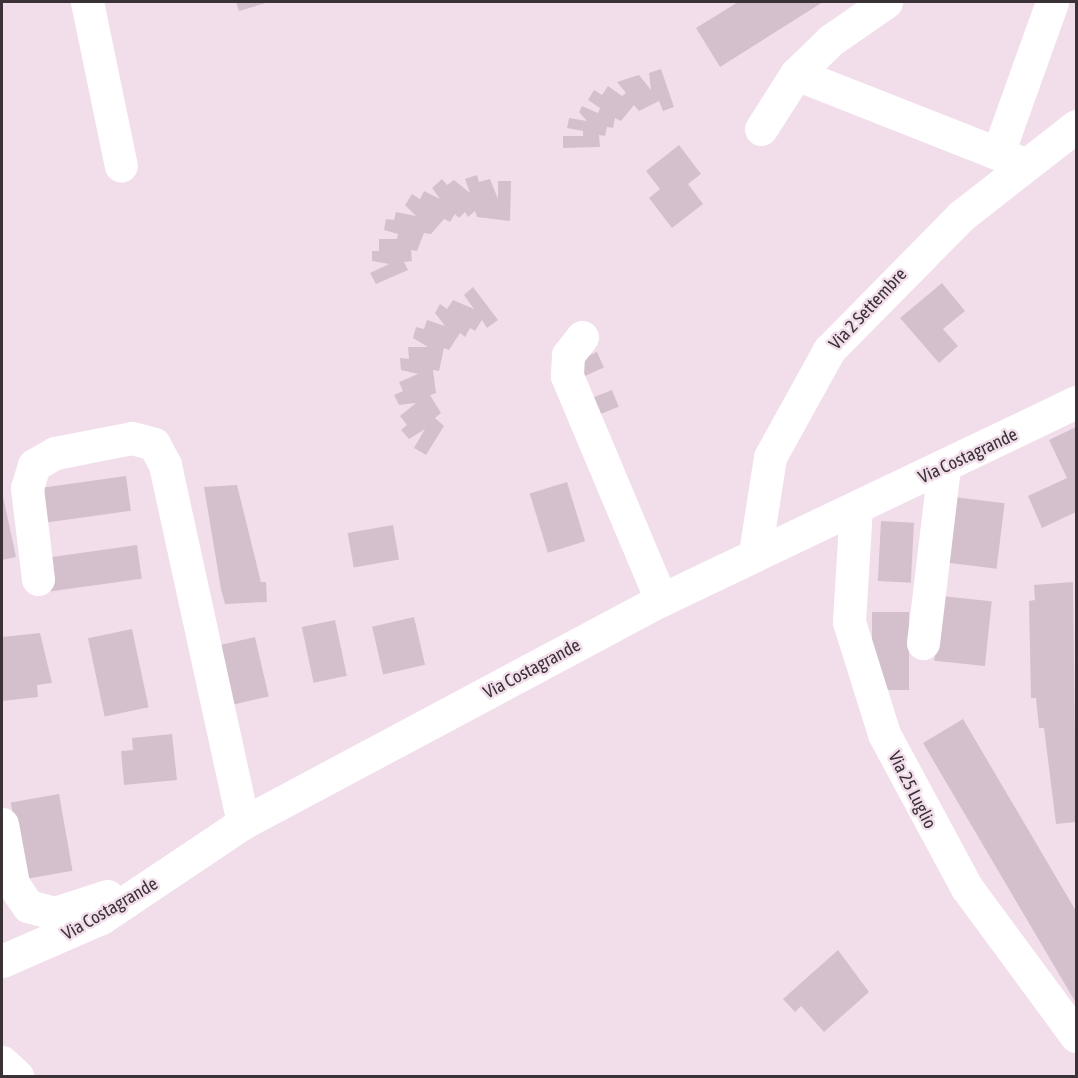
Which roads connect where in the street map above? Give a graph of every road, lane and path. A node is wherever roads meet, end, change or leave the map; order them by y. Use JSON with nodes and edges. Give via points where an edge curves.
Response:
{"nodes":[{"id":1,"x":87,"y":2,"type":"edge"},
{"id":2,"x":886,"y":2,"type":"edge"},
{"id":3,"x":1052,"y":2,"type":"edge"},
{"id":4,"x":796,"y":74,"type":"junction"},
{"id":5,"x":1077,"y":126,"type":"edge"},
{"id":6,"x":760,"y":129,"type":"dead end"},
{"id":7,"x":1012,"y":158,"type":"junction"},
{"id":8,"x":121,"y":166,"type":"dead end"},
{"id":9,"x":582,"y":338,"type":"dead end"},
{"id":10,"x":1077,"y":402,"type":"edge"},
{"id":11,"x":945,"y":467,"type":"junction"},
{"id":12,"x":856,"y":507,"type":"junction"},
{"id":13,"x":755,"y":554,"type":"junction"},
{"id":14,"x":38,"y":579,"type":"dead end"},
{"id":15,"x":661,"y":600,"type":"junction"},
{"id":16,"x":923,"y":644,"type":"dead end"},
{"id":17,"x":243,"y":823,"type":"junction"},
{"id":18,"x":2,"y":824,"type":"edge"},
{"id":19,"x":179,"y":867,"type":"junction"},
{"id":20,"x":2,"y":961,"type":"edge"},
{"id":21,"x":1077,"y":1036,"type":"edge"},
{"id":22,"x":2,"y":1062,"type":"edge"},
{"id":23,"x":17,"y":1077,"type":"edge"}],
"edges":[{"from":1,"to":8,"type":"street"},
{"from":2,"to":4,"type":"street","via":[[831,40]]},
{"from":3,"to":7,"type":"street"},
{"from":4,"to":6,"type":"street"},
{"from":4,"to":7,"type":"street"},
{"from":5,"to":7,"type":"street","name":"Via 2 Settembre"},
{"from":7,"to":13,"type":"street","name":"Via 2 Settembre","via":[[872,300],[829,350],[770,457]]},
{"from":9,"to":15,"type":"street","via":[[568,355],[567,376]]},
{"from":10,"to":11,"type":"street","name":"Via Costagrande"},
{"from":11,"to":12,"type":"street","name":"Via Costagrande"},
{"from":11,"to":16,"type":"street"},
{"from":12,"to":13,"type":"street","name":"Via Costagrande"},
{"from":12,"to":21,"type":"street","name":"Via 25 Luglio","via":[[849,622],[884,734],[967,888]]},
{"from":13,"to":15,"type":"street","name":"Via Costagrande"},
{"from":14,"to":17,"type":"street","via":[[27,488],[34,465],[48,455],[132,438],[154,444],[165,465]]},
{"from":15,"to":17,"type":"street","name":"Via Costagrande"},
{"from":17,"to":19,"type":"street","name":"Via Costagrande"},
{"from":18,"to":19,"type":"street","via":[[15,890],[40,912],[81,906]]},
{"from":19,"to":20,"type":"street","name":"Via Costagrande","via":[[101,918]]},
{"from":22,"to":23,"type":"street"}]}
